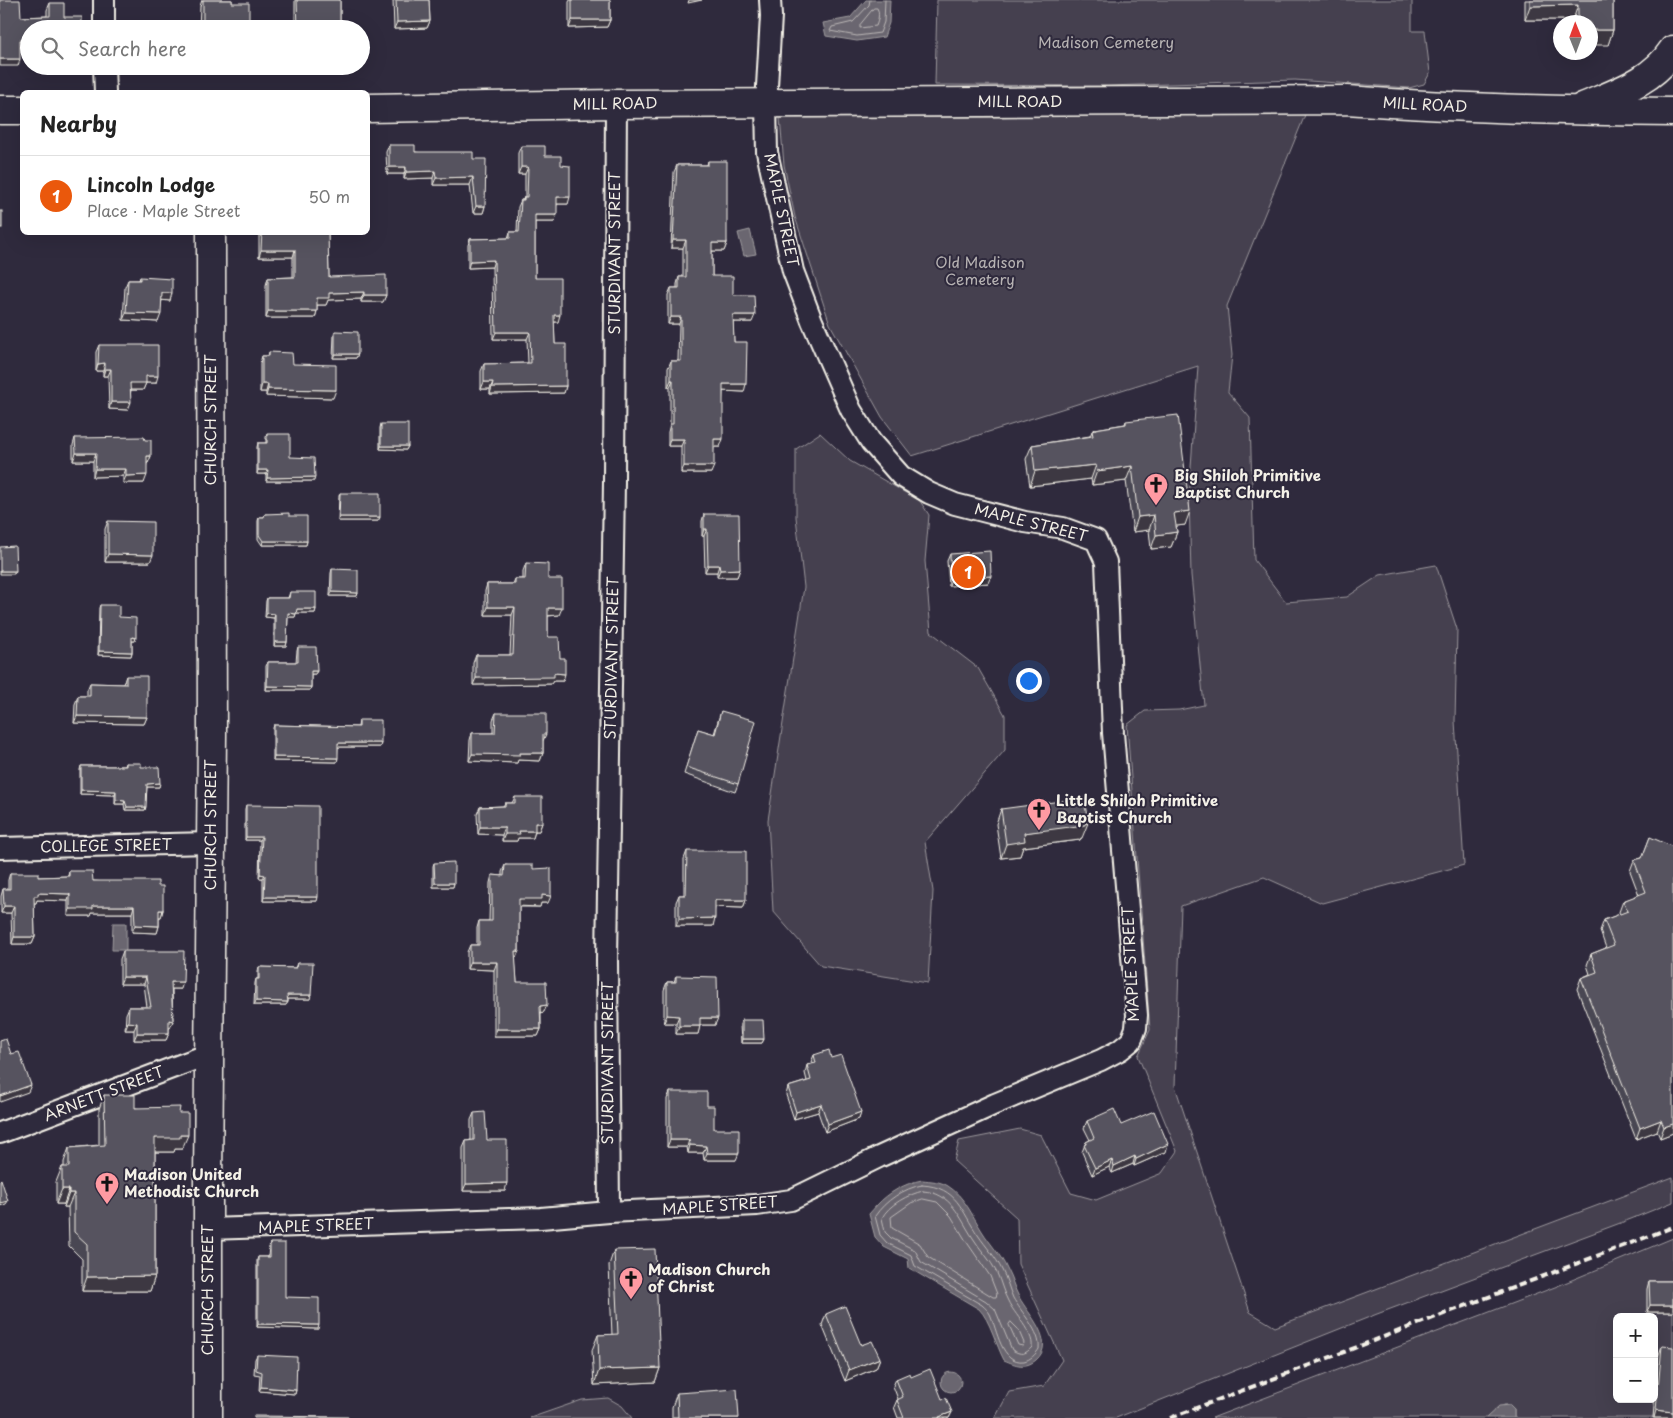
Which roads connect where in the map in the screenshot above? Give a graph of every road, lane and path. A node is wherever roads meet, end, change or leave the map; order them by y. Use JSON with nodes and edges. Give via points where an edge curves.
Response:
{"nodes":[{"id":1,"x":104,"y":0,"type":"edge"},
{"id":2,"x":770,"y":0,"type":"edge"},
{"id":3,"x":104,"y":20,"type":"edge"},
{"id":4,"x":1673,"y":50,"type":"edge"},
{"id":5,"x":104,"y":75,"type":"edge"},
{"id":6,"x":105,"y":90,"type":"edge"},
{"id":7,"x":616,"y":104,"type":"junction"},
{"id":8,"x":766,"y":104,"type":"junction"},
{"id":9,"x":370,"y":108,"type":"edge"},
{"id":10,"x":0,"y":110,"type":"edge"},
{"id":11,"x":20,"y":110,"type":"edge"},
{"id":12,"x":1574,"y":111,"type":"junction"},
{"id":13,"x":1673,"y":112,"type":"edge"},
{"id":14,"x":211,"y":235,"type":"edge"},
{"id":15,"x":211,"y":843,"type":"junction"},
{"id":16,"x":0,"y":848,"type":"edge"},
{"id":17,"x":209,"y":1054,"type":"junction"},
{"id":18,"x":0,"y":1133,"type":"edge"},
{"id":19,"x":609,"y":1212,"type":"junction"},
{"id":20,"x":208,"y":1229,"type":"junction"},
{"id":21,"x":208,"y":1418,"type":"edge"}],
"edges":[{"from":1,"to":3,"type":"street"},
{"from":2,"to":8,"type":"street","name":"MAPLE STREET"},
{"from":4,"to":12,"type":"street","via":[[1647,78]]},
{"from":5,"to":6,"type":"street"},
{"from":7,"to":8,"type":"street","name":"MILL ROAD"},
{"from":7,"to":9,"type":"street","name":"MILL ROAD"},
{"from":7,"to":19,"type":"street","name":"STURDIVANT STREET","via":[[607,944]]},
{"from":8,"to":12,"type":"street","name":"MILL ROAD","via":[[1347,100]]},
{"from":8,"to":19,"type":"street","name":"MAPLE STREET","via":[[767,152],[793,271],[851,410],[871,442],[901,476],[930,493],[956,504],[1063,528],[1096,540],[1106,562],[1113,733],[1136,1028],[1131,1041],[1101,1060],[994,1104],[791,1200],[757,1205]]},
{"from":10,"to":11,"type":"street"},
{"from":12,"to":13,"type":"street","name":"MILL ROAD"},
{"from":14,"to":15,"type":"street","name":"CHURCH STREET"},
{"from":15,"to":16,"type":"street","name":"COLLEGE STREET"},
{"from":15,"to":17,"type":"street","name":"CHURCH STREET"},
{"from":17,"to":18,"type":"street","name":"ARNETT STREET"},
{"from":17,"to":20,"type":"street","name":"CHURCH STREET"},
{"from":19,"to":20,"type":"street","name":"MAPLE STREET","via":[[541,1218]]},
{"from":20,"to":21,"type":"street","name":"CHURCH STREET"}]}
